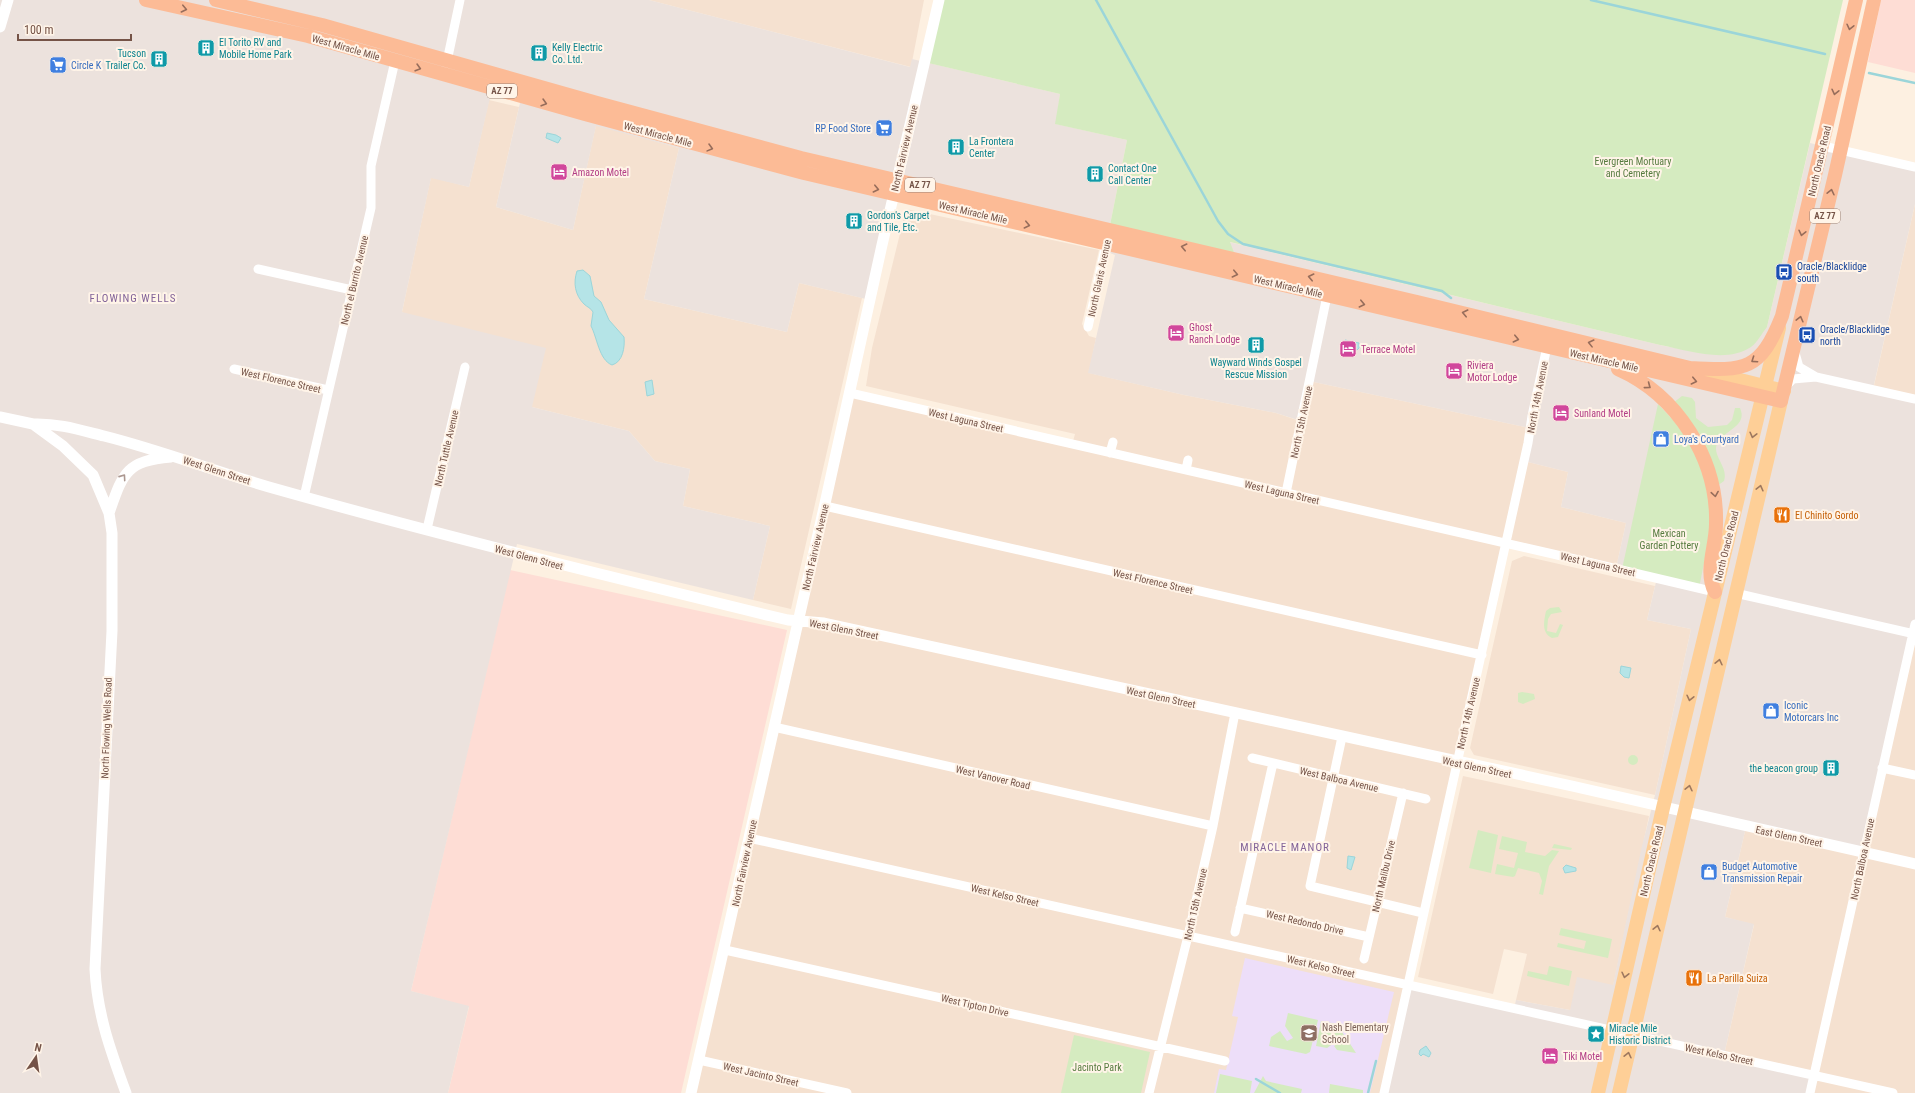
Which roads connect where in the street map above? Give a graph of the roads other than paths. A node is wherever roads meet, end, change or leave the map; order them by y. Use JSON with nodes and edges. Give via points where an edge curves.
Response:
{"nodes":[{"id":1,"x":8,"y":0,"type":"edge"},
{"id":2,"x":146,"y":0,"type":"edge"},
{"id":3,"x":216,"y":0,"type":"edge"},
{"id":4,"x":460,"y":0,"type":"edge"},
{"id":5,"x":939,"y":0,"type":"edge"},
{"id":6,"x":1856,"y":0,"type":"edge"},
{"id":7,"x":1874,"y":0,"type":"edge"},
{"id":8,"x":0,"y":27,"type":"edge"},
{"id":9,"x":395,"y":61,"type":"junction"},
{"id":10,"x":448,"y":61,"type":"junction"},
{"id":11,"x":444,"y":75,"type":"junction"},
{"id":12,"x":585,"y":114,"type":"junction"},
{"id":13,"x":676,"y":124,"type":"junction"},
{"id":14,"x":1823,"y":146,"type":"junction"},
{"id":15,"x":1841,"y":150,"type":"junction"},
{"id":16,"x":1915,"y":167,"type":"edge"},
{"id":17,"x":897,"y":180,"type":"junction"},
{"id":18,"x":893,"y":194,"type":"junction"},
{"id":19,"x":1109,"y":230,"type":"junction"},
{"id":20,"x":1106,"y":244,"type":"junction"},
{"id":21,"x":258,"y":269,"type":"dead end"},
{"id":22,"x":1330,"y":281,"type":"junction"},
{"id":23,"x":352,"y":290,"type":"junction"},
{"id":24,"x":1328,"y":296,"type":"junction"},
{"id":25,"x":1782,"y":316,"type":"junction"},
{"id":26,"x":1088,"y":327,"type":"dead end"},
{"id":27,"x":1549,"y":340,"type":"junction"},
{"id":28,"x":1794,"y":348,"type":"junction"},
{"id":29,"x":1588,"y":356,"type":"junction"},
{"id":30,"x":464,"y":367,"type":"dead end"},
{"id":31,"x":1690,"y":368,"type":"junction"},
{"id":32,"x":234,"y":369,"type":"dead end"},
{"id":33,"x":1816,"y":377,"type":"junction"},
{"id":34,"x":328,"y":390,"type":"junction"},
{"id":35,"x":1764,"y":392,"type":"junction"},
{"id":36,"x":850,"y":393,"type":"junction"},
{"id":37,"x":1783,"y":393,"type":"junction"},
{"id":38,"x":1915,"y":399,"type":"edge"},
{"id":39,"x":0,"y":417,"type":"edge"},
{"id":40,"x":33,"y":424,"type":"junction"},
{"id":41,"x":1113,"y":442,"type":"dead end"},
{"id":42,"x":1110,"y":453,"type":"junction"},
{"id":43,"x":177,"y":457,"type":"junction"},
{"id":44,"x":1188,"y":460,"type":"dead end"},
{"id":45,"x":1186,"y":470,"type":"junction"},
{"id":46,"x":1286,"y":493,"type":"junction"},
{"id":47,"x":304,"y":497,"type":"junction"},
{"id":48,"x":825,"y":506,"type":"junction"},
{"id":49,"x":109,"y":513,"type":"junction"},
{"id":50,"x":427,"y":529,"type":"junction"},
{"id":51,"x":1506,"y":543,"type":"junction"},
{"id":52,"x":1715,"y":592,"type":"junction"},
{"id":53,"x":1735,"y":593,"type":"junction"},
{"id":54,"x":798,"y":620,"type":"junction"},
{"id":55,"x":1914,"y":630,"type":"edge"},
{"id":56,"x":1482,"y":655,"type":"junction"},
{"id":57,"x":1235,"y":713,"type":"junction"},
{"id":58,"x":774,"y":728,"type":"junction"},
{"id":59,"x":1342,"y":737,"type":"junction"},
{"id":60,"x":1252,"y":758,"type":"dead end"},
{"id":61,"x":1457,"y":762,"type":"junction"},
{"id":62,"x":1273,"y":763,"type":"junction"},
{"id":63,"x":1882,"y":768,"type":"junction"},
{"id":64,"x":1915,"y":775,"type":"edge"},
{"id":65,"x":1333,"y":778,"type":"junction"},
{"id":66,"x":1403,"y":794,"type":"junction"},
{"id":67,"x":1426,"y":799,"type":"dead end"},
{"id":68,"x":1663,"y":808,"type":"junction"},
{"id":69,"x":1684,"y":813,"type":"junction"},
{"id":70,"x":1213,"y":826,"type":"junction"},
{"id":71,"x":749,"y":838,"type":"junction"},
{"id":72,"x":1863,"y":852,"type":"junction"},
{"id":73,"x":1915,"y":864,"type":"edge"},
{"id":74,"x":1377,"y":902,"type":"junction"},
{"id":75,"x":1240,"y":908,"type":"junction"},
{"id":76,"x":1423,"y":913,"type":"junction"},
{"id":77,"x":1236,"y":932,"type":"dead end"},
{"id":78,"x":1188,"y":936,"type":"junction"},
{"id":79,"x":1369,"y":937,"type":"junction"},
{"id":80,"x":725,"y":950,"type":"junction"},
{"id":81,"x":1364,"y":959,"type":"dead end"},
{"id":82,"x":1408,"y":986,"type":"junction"},
{"id":83,"x":1612,"y":1031,"type":"junction"},
{"id":84,"x":1632,"y":1035,"type":"junction"},
{"id":85,"x":1160,"y":1046,"type":"junction"},
{"id":86,"x":699,"y":1060,"type":"junction"},
{"id":87,"x":1226,"y":1061,"type":"dead end"},
{"id":88,"x":1814,"y":1075,"type":"junction"},
{"id":89,"x":126,"y":1093,"type":"edge"},
{"id":90,"x":691,"y":1093,"type":"edge"},
{"id":91,"x":848,"y":1093,"type":"edge"},
{"id":92,"x":1148,"y":1093,"type":"edge"},
{"id":93,"x":1384,"y":1093,"type":"edge"},
{"id":94,"x":1598,"y":1093,"type":"edge"},
{"id":95,"x":1619,"y":1093,"type":"edge"},
{"id":96,"x":1810,"y":1093,"type":"edge"},
{"id":97,"x":1893,"y":1093,"type":"edge"}],
"edges":[{"from":1,"to":8,"type":"street"},
{"from":2,"to":9,"type":"highway","name":"West Miracle Mile","number":"AZ 77","one_way":true,"via":[[292,32]]},
{"from":3,"to":10,"type":"highway","name":"West Miracle Mile","number":"AZ 77","via":[[302,20]]},
{"from":4,"to":10,"type":"street"},
{"from":5,"to":17,"type":"street","name":"North Fairview Avenue"},
{"from":6,"to":14,"type":"highway","name":"North Oracle Road","number":"AZ 77","one_way":true},
{"from":7,"to":15,"type":"highway","name":"North Oracle Road","number":"AZ 77"},
{"from":9,"to":11,"type":"highway","name":"West Miracle Mile","number":"AZ 77","one_way":true},
{"from":9,"to":23,"type":"street","name":"North el Burrito Avenue","via":[[371,166],[371,208]]},
{"from":10,"to":11,"type":"street"},
{"from":10,"to":13,"type":"highway","name":"West Miracle Mile","number":"AZ 77"},
{"from":11,"to":12,"type":"highway","name":"West Miracle Mile","number":"AZ 77","one_way":true},
{"from":12,"to":13,"type":"highway","via":[[594,111],[663,129],[672,128]]},
{"from":12,"to":18,"type":"highway","name":"West Miracle Mile","number":"AZ 77","one_way":true},
{"from":13,"to":17,"type":"highway","name":"West Miracle Mile","number":"AZ 77"},
{"from":14,"to":15,"type":"street"},
{"from":14,"to":25,"type":"highway","name":"North Oracle Road","number":"AZ 77","one_way":true},
{"from":15,"to":16,"type":"street"},
{"from":28,"to":15,"type":"highway","name":"North Oracle Road","number":"AZ 77","one_way":true},
{"from":17,"to":18,"type":"street","name":"North Fairview Avenue"},
{"from":17,"to":19,"type":"highway","name":"West Miracle Mile","number":"AZ 77"},
{"from":18,"to":20,"type":"highway","name":"West Miracle Mile","number":"AZ 77","one_way":true},
{"from":18,"to":36,"type":"street","name":"North Fairview Avenue"},
{"from":19,"to":20,"type":"street","name":"North Glaris Avenue"},
{"from":22,"to":19,"type":"highway","name":"West Miracle Mile","number":"AZ 77","one_way":true},
{"from":20,"to":24,"type":"highway","name":"West Miracle Mile","number":"AZ 77","one_way":true},
{"from":20,"to":26,"type":"street","name":"North Glaris Avenue"},
{"from":21,"to":23,"type":"street"},
{"from":22,"to":24,"type":"street","name":"North 15th Avenue"},
{"from":27,"to":22,"type":"highway","name":"West Miracle Mile","number":"AZ 77","one_way":true},
{"from":23,"to":34,"type":"street","name":"North el Burrito Avenue"},
{"from":24,"to":27,"type":"highway","name":"West Miracle Mile","number":"AZ 77","one_way":true},
{"from":24,"to":46,"type":"street","name":"North 15th Avenue"},
{"from":25,"to":31,"type":"highway","number":"AZ 77","one_way":true,"via":[[1768,347],[1747,365],[1730,369]]},
{"from":25,"to":35,"type":"main road","name":"North Oracle Road"},
{"from":27,"to":29,"type":"highway","name":"West Miracle Mile","number":"AZ 77"},
{"from":31,"to":27,"type":"highway","name":"West Miracle Mile","number":"AZ 77","one_way":true},
{"from":27,"to":51,"type":"street","name":"North 14th Avenue"},
{"from":28,"to":33,"type":"street","via":[[1798,366]]},
{"from":28,"to":37,"type":"highway","name":"North Oracle Road","number":"AZ 77"},
{"from":29,"to":35,"type":"highway","name":"West Miracle Mile","number":"AZ 77","one_way":true},
{"from":29,"to":52,"type":"highway","one_way":true,"via":[[1632,376],[1651,389],[1680,418],[1699,446],[1716,501],[1716,534],[1709,574]]},
{"from":30,"to":50,"type":"street","name":"North Tuttle Avenue"},
{"from":31,"to":35,"type":"main road","name":"West Miracle Mile","number":"AZ 77"},
{"from":32,"to":34,"type":"street","name":"West Florence Street"},
{"from":33,"to":37,"type":"street","via":[[1793,379]]},
{"from":33,"to":38,"type":"street"},
{"from":34,"to":47,"type":"street","name":"North el Burrito Avenue"},
{"from":35,"to":37,"type":"highway","name":"West Miracle Mile","number":"AZ 77"},
{"from":35,"to":52,"type":"main road","name":"North Oracle Road","one_way":true},
{"from":36,"to":42,"type":"street","name":"West Laguna Street"},
{"from":36,"to":48,"type":"street","name":"North Fairview Avenue"},
{"from":53,"to":37,"type":"main road","name":"North Oracle Road","one_way":true},
{"from":39,"to":40,"type":"street","name":"North Flowing Wells Road"},
{"from":40,"to":43,"type":"street","name":"West Glenn Street","via":[[70,427]]},
{"from":40,"to":49,"type":"street","name":"North Flowing Wells Road","via":[[63,446],[93,475]]},
{"from":41,"to":42,"type":"street"},
{"from":42,"to":45,"type":"street","name":"West Laguna Street"},
{"from":43,"to":47,"type":"street","name":"West Glenn Street"},
{"from":49,"to":43,"type":"street","one_way":true,"via":[[120,482],[129,469],[145,461]]},
{"from":44,"to":45,"type":"street"},
{"from":45,"to":46,"type":"street","name":"West Laguna Street"},
{"from":46,"to":51,"type":"street","name":"West Laguna Street"},
{"from":47,"to":50,"type":"street","name":"West Glenn Street"},
{"from":48,"to":54,"type":"street","name":"North Fairview Avenue"},
{"from":48,"to":56,"type":"street","name":"West Florence Street"},
{"from":49,"to":89,"type":"street","name":"North Flowing Wells Road","via":[[112,533],[112,631],[95,969],[99,1012],[104,1032]]},
{"from":50,"to":54,"type":"street","name":"West Glenn Street","via":[[567,567],[782,619]]},
{"from":51,"to":52,"type":"street","name":"West Laguna Street"},
{"from":51,"to":56,"type":"street","name":"North 14th Avenue"},
{"from":52,"to":68,"type":"main road","name":"North Oracle Road","one_way":true},
{"from":53,"to":55,"type":"street"},
{"from":69,"to":53,"type":"main road","name":"North Oracle Road","one_way":true},
{"from":54,"to":57,"type":"street","name":"West Glenn Street","via":[[824,623]]},
{"from":54,"to":58,"type":"street","name":"North Fairview Avenue"},
{"from":55,"to":63,"type":"street","name":"North Balboa Avenue"},
{"from":56,"to":61,"type":"street","name":"North 14th Avenue"},
{"from":57,"to":59,"type":"street","name":"West Glenn Street"},
{"from":57,"to":70,"type":"street","name":"North 15th Avenue"},
{"from":58,"to":70,"type":"street","name":"West Vanover Road"},
{"from":58,"to":71,"type":"street","name":"North Fairview Avenue"},
{"from":59,"to":61,"type":"street","name":"West Glenn Street"},
{"from":59,"to":65,"type":"street"},
{"from":60,"to":62,"type":"street","name":"West Balboa Avenue"},
{"from":61,"to":68,"type":"street","name":"West Glenn Street"},
{"from":61,"to":76,"type":"street","name":"North 14th Avenue"},
{"from":62,"to":65,"type":"street","name":"West Balboa Avenue"},
{"from":62,"to":75,"type":"street"},
{"from":63,"to":64,"type":"street"},
{"from":63,"to":72,"type":"street","name":"North Balboa Avenue"},
{"from":65,"to":66,"type":"street","name":"West Balboa Avenue"},
{"from":65,"to":74,"type":"street","via":[[1310,886]]},
{"from":66,"to":67,"type":"street","name":"West Balboa Avenue"},
{"from":66,"to":74,"type":"street","name":"North Malibu Drive"},
{"from":68,"to":69,"type":"street","name":"East Glenn Street"},
{"from":68,"to":83,"type":"main road","name":"North Oracle Road","one_way":true},
{"from":69,"to":72,"type":"street","name":"East Glenn Street"},
{"from":84,"to":69,"type":"main road","name":"North Oracle Road","one_way":true},
{"from":70,"to":78,"type":"street","name":"North 15th Avenue"},
{"from":71,"to":78,"type":"street","name":"West Kelso Street"},
{"from":71,"to":80,"type":"street","name":"North Fairview Avenue"},
{"from":72,"to":73,"type":"street","name":"East Glenn Street"},
{"from":72,"to":88,"type":"street","name":"North Balboa Avenue"},
{"from":74,"to":76,"type":"street"},
{"from":74,"to":79,"type":"street","name":"North Malibu Drive"},
{"from":75,"to":77,"type":"street"},
{"from":75,"to":79,"type":"street","name":"West Redondo Drive"},
{"from":76,"to":82,"type":"street","name":"North 14th Avenue"},
{"from":78,"to":82,"type":"street","name":"West Kelso Street"},
{"from":78,"to":85,"type":"street","name":"North 15th Avenue"},
{"from":79,"to":81,"type":"street","name":"North Malibu Drive"},
{"from":80,"to":85,"type":"street","name":"West Tipton Drive"},
{"from":80,"to":86,"type":"street","name":"North Fairview Avenue"},
{"from":82,"to":83,"type":"street","name":"West Kelso Street"},
{"from":82,"to":93,"type":"street","name":"North 14th Avenue"},
{"from":83,"to":84,"type":"street","name":"West Kelso Street"},
{"from":83,"to":94,"type":"main road","name":"North Oracle Road"},
{"from":84,"to":88,"type":"street","name":"West Kelso Street"},
{"from":95,"to":84,"type":"main road","name":"North Oracle Road","one_way":true},
{"from":85,"to":87,"type":"street","name":"West Tipton Drive"},
{"from":85,"to":92,"type":"street","name":"North 15th Avenue"},
{"from":86,"to":90,"type":"street","name":"North Fairview Avenue"},
{"from":86,"to":91,"type":"street","name":"West Jacinto Street"},
{"from":88,"to":96,"type":"street","name":"North Balboa Avenue"},
{"from":88,"to":97,"type":"street","name":"West Kelso Street"}]}
